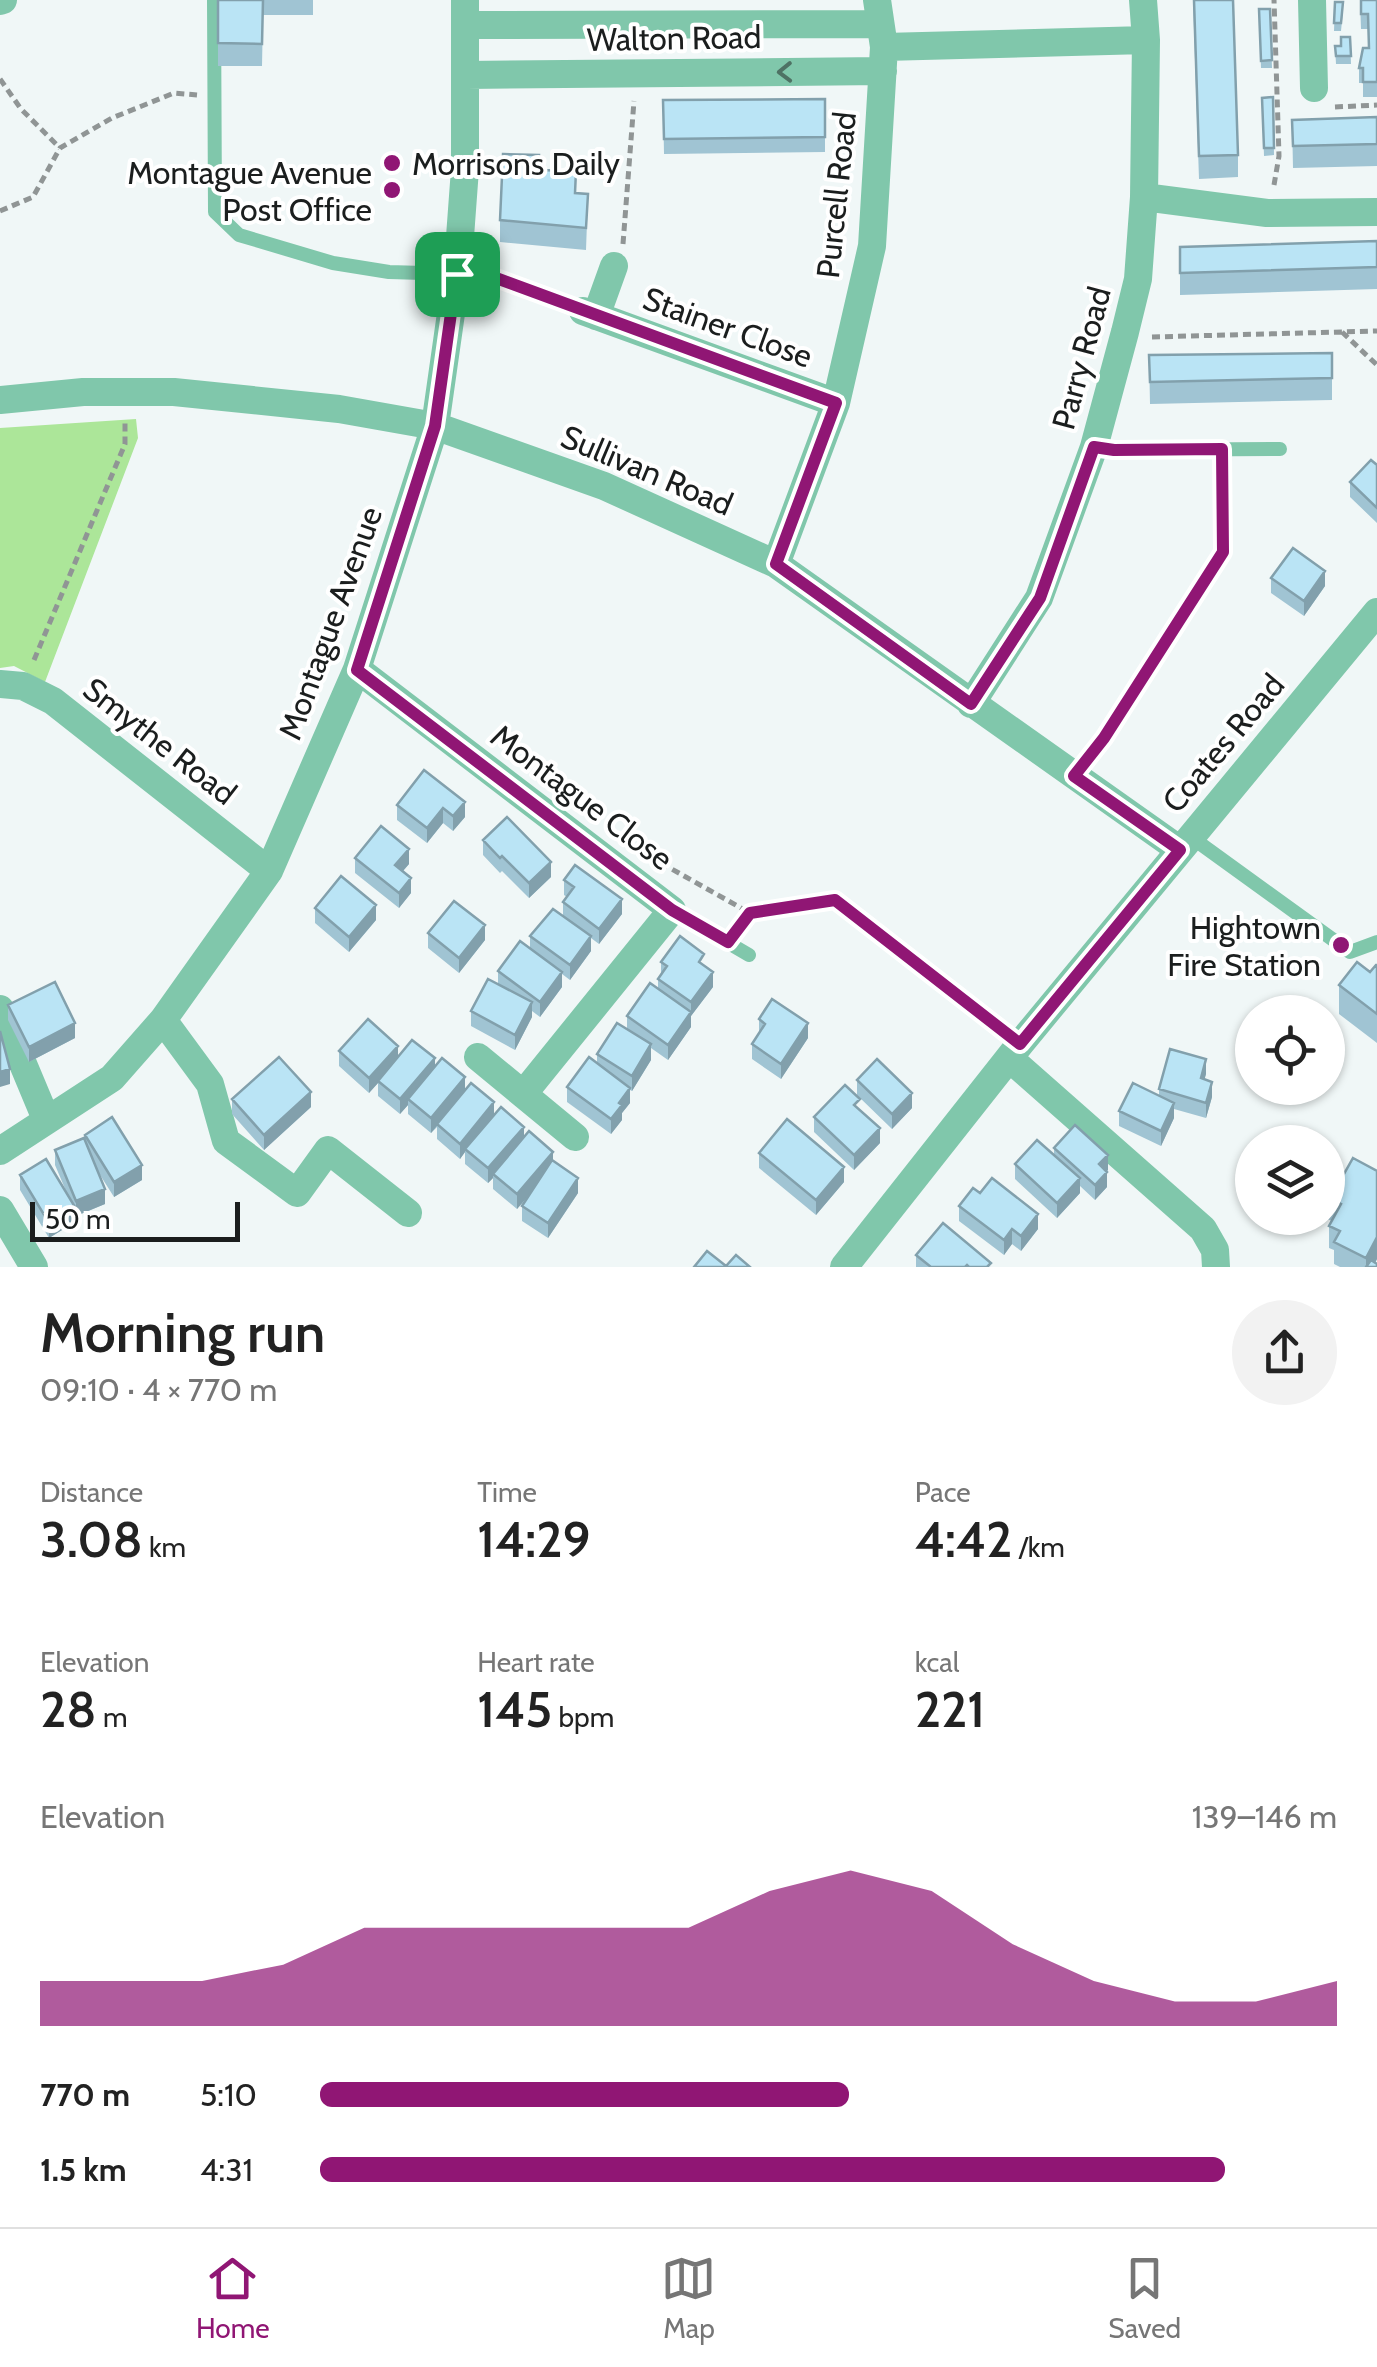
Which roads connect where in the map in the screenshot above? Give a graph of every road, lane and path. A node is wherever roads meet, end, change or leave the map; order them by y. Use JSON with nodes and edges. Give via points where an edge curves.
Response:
{"nodes":[{"id":1,"x":214,"y":0,"type":"edge"},
{"id":2,"x":1143,"y":0,"type":"edge"},
{"id":3,"x":1274,"y":0,"type":"edge"},
{"id":4,"x":1312,"y":0,"type":"edge"},
{"id":5,"x":466,"y":12,"type":"edge"},
{"id":6,"x":881,"y":36,"type":"edge"},
{"id":7,"x":1146,"y":40,"type":"junction"},
{"id":8,"x":636,"y":73,"type":"junction"},
{"id":9,"x":466,"y":74,"type":"junction"},
{"id":10,"x":0,"y":79,"type":"edge"},
{"id":11,"x":1314,"y":88,"type":"dead end"},
{"id":12,"x":214,"y":96,"type":"junction"},
{"id":13,"x":60,"y":148,"type":"junction"},
{"id":14,"x":1144,"y":198,"type":"junction"},
{"id":15,"x":0,"y":212,"type":"edge"},
{"id":16,"x":1267,"y":212,"type":"junction"},
{"id":17,"x":1377,"y":212,"type":"edge"},
{"id":18,"x":614,"y":266,"type":"joint"},
{"id":19,"x":458,"y":269,"type":"junction"},
{"id":20,"x":589,"y":314,"type":"junction"},
{"id":21,"x":1377,"y":331,"type":"edge"},
{"id":22,"x":1125,"y":332,"type":"junction"},
{"id":23,"x":1342,"y":332,"type":"junction"},
{"id":24,"x":1377,"y":365,"type":"edge"},
{"id":25,"x":126,"y":391,"type":"junction"},
{"id":26,"x":0,"y":400,"type":"edge"},
{"id":27,"x":836,"y":403,"type":"junction"},
{"id":28,"x":435,"y":426,"type":"junction"},
{"id":29,"x":1094,"y":447,"type":"junction"},
{"id":30,"x":1222,"y":449,"type":"junction"},
{"id":31,"x":1280,"y":449,"type":"dead end"},
{"id":32,"x":776,"y":564,"type":"junction"},
{"id":33,"x":1377,"y":612,"type":"edge"},
{"id":34,"x":357,"y":670,"type":"junction"},
{"id":35,"x":12,"y":685,"type":"edge"},
{"id":36,"x":971,"y":704,"type":"junction"},
{"id":37,"x":1074,"y":776,"type":"junction"},
{"id":38,"x":1185,"y":843,"type":"junction"},
{"id":39,"x":269,"y":871,"type":"junction"},
{"id":40,"x":672,"y":910,"type":"junction"},
{"id":41,"x":728,"y":942,"type":"junction"},
{"id":42,"x":1377,"y":942,"type":"edge"},
{"id":43,"x":749,"y":955,"type":"dead end"},
{"id":44,"x":0,"y":1009,"type":"edge"},
{"id":45,"x":163,"y":1020,"type":"junction"},
{"id":46,"x":1015,"y":1051,"type":"junction"},
{"id":47,"x":478,"y":1057,"type":"dead end"},
{"id":48,"x":524,"y":1093,"type":"junction"},
{"id":49,"x":46,"y":1120,"type":"junction"},
{"id":50,"x":575,"y":1138,"type":"dead end"},
{"id":51,"x":0,"y":1152,"type":"edge"},
{"id":52,"x":0,"y":1210,"type":"edge"},
{"id":53,"x":408,"y":1213,"type":"dead end"},
{"id":54,"x":34,"y":1267,"type":"edge"},
{"id":55,"x":844,"y":1267,"type":"edge"},
{"id":56,"x":1216,"y":1267,"type":"edge"}],
"edges":[{"from":1,"to":12,"type":"lane"},
{"from":2,"to":7,"type":"street","name":"Parry Road"},
{"from":3,"to":16,"type":"path","via":[[1279,156]]},
{"from":4,"to":11,"type":"street"},
{"from":5,"to":6,"type":"street","name":"Walton Road"},
{"from":5,"to":9,"type":"street","name":"Montague Avenue"},
{"from":6,"to":7,"type":"street","name":"Walton Road"},
{"from":6,"to":8,"type":"street","name":"Walton Road","one_way":true},
{"from":6,"to":27,"type":"street","name":"Purcell Road","via":[[872,246]]},
{"from":7,"to":14,"type":"street","name":"Parry Road"},
{"from":8,"to":9,"type":"street","name":"Walton Road"},
{"from":8,"to":18,"type":"path","via":[[622,245]]},
{"from":9,"to":19,"type":"street","name":"Montague Avenue"},
{"from":10,"to":13,"type":"path"},
{"from":12,"to":13,"type":"path","via":[[174,94]]},
{"from":12,"to":19,"type":"lane","via":[[215,212],[239,236],[389,272]]},
{"from":13,"to":15,"type":"path","via":[[33,197]]},
{"from":14,"to":16,"type":"street"},
{"from":14,"to":22,"type":"street","name":"Parry Road","via":[[1138,279]]},
{"from":16,"to":17,"type":"street"},
{"from":18,"to":20,"type":"street","name":"Stainer Close"},
{"from":19,"to":20,"type":"path"},
{"from":19,"to":28,"type":"street","name":"Montague Avenue"},
{"from":20,"to":27,"type":"street","name":"Stainer Close"},
{"from":21,"to":23,"type":"path"},
{"from":22,"to":23,"type":"path"},
{"from":22,"to":29,"type":"street","name":"Parry Road"},
{"from":23,"to":24,"type":"path"},
{"from":25,"to":26,"type":"street","name":"Sullivan Road"},
{"from":25,"to":28,"type":"street","name":"Sullivan Road","via":[[244,397]]},
{"from":25,"to":35,"type":"path","via":[[124,444]]},
{"from":27,"to":32,"type":"street","name":"Purcell Road"},
{"from":28,"to":32,"type":"street","name":"Sullivan Road","via":[[604,486]]},
{"from":28,"to":34,"type":"street","name":"Montague Avenue"},
{"from":29,"to":30,"type":"lane"},
{"from":29,"to":36,"type":"street","name":"Parry Road","via":[[1040,598]]},
{"from":30,"to":31,"type":"lane"},
{"from":30,"to":37,"type":"path","via":[[1223,552]]},
{"from":32,"to":36,"type":"street","name":"Sullivan Road"},
{"from":33,"to":38,"type":"street","name":"Coates Road"},
{"from":34,"to":39,"type":"street","name":"Montague Avenue"},
{"from":34,"to":40,"type":"street","name":"Montague Close"},
{"from":35,"to":39,"type":"street","name":"Smythe Road","via":[[53,701]]},
{"from":36,"to":37,"type":"street","name":"Sullivan Road"},
{"from":37,"to":38,"type":"street","name":"Sullivan Road"},
{"from":38,"to":42,"type":"lane","via":[[1350,952]]},
{"from":38,"to":46,"type":"street","name":"Coates Road"},
{"from":39,"to":45,"type":"street","name":"Montague Avenue"},
{"from":40,"to":41,"type":"lane"},
{"from":40,"to":48,"type":"street","name":"Montague Close"},
{"from":41,"to":43,"type":"lane"},
{"from":41,"to":46,"type":"path","via":[[750,913],[835,900]]},
{"from":44,"to":49,"type":"street"},
{"from":45,"to":49,"type":"street","name":"Montague Avenue","via":[[112,1078]]},
{"from":45,"to":53,"type":"street","via":[[210,1084],[226,1140],[297,1193],[328,1150]]},
{"from":46,"to":55,"type":"street","name":"Coates Road"},
{"from":46,"to":56,"type":"street","via":[[1204,1229]]},
{"from":47,"to":48,"type":"street"},
{"from":48,"to":50,"type":"street"},
{"from":49,"to":51,"type":"street","name":"Montague Avenue"},
{"from":52,"to":54,"type":"street"}]}
